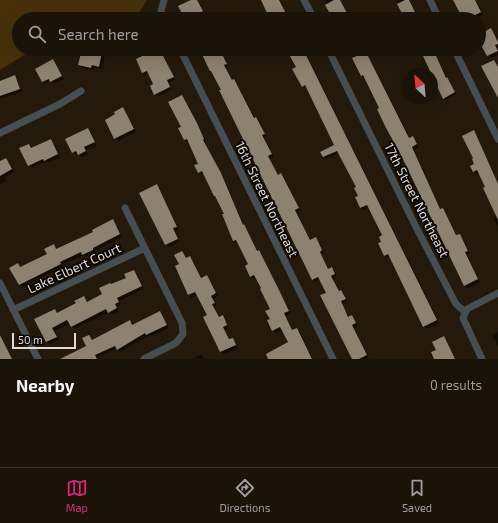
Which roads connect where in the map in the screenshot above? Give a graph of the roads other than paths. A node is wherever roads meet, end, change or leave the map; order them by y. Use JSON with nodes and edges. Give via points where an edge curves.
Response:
{"nodes":[{"id":1,"x":164,"y":0,"type":"edge"},
{"id":2,"x":304,"y":0,"type":"edge"},
{"id":3,"x":430,"y":0,"type":"edge"},
{"id":4,"x":162,"y":12,"type":"edge"},
{"id":5,"x":310,"y":12,"type":"edge"},
{"id":6,"x":436,"y":12,"type":"edge"},
{"id":7,"x":183,"y":56,"type":"edge"},
{"id":8,"x":331,"y":56,"type":"edge"},
{"id":9,"x":457,"y":56,"type":"edge"},
{"id":10,"x":81,"y":91,"type":"dead end"},
{"id":11,"x":0,"y":133,"type":"edge"},
{"id":12,"x":498,"y":139,"type":"edge"},
{"id":13,"x":125,"y":208,"type":"dead end"},
{"id":14,"x":145,"y":248,"type":"junction"},
{"id":15,"x":0,"y":283,"type":"edge"},
{"id":16,"x":498,"y":293,"type":"edge"},
{"id":17,"x":13,"y":310,"type":"junction"},
{"id":18,"x":465,"y":312,"type":"junction"},
{"id":19,"x":38,"y":359,"type":"edge"},
{"id":20,"x":144,"y":359,"type":"edge"},
{"id":21,"x":333,"y":359,"type":"edge"},
{"id":22,"x":482,"y":359,"type":"edge"}],
"edges":[{"from":1,"to":4,"type":"street"},
{"from":2,"to":5,"type":"street"},
{"from":3,"to":6,"type":"street"},
{"from":7,"to":21,"type":"street","name":"16th Street Northeast"},
{"from":8,"to":18,"type":"street","name":"17th Street Northeast","via":[[434,262],[456,304]]},
{"from":9,"to":12,"type":"street"},
{"from":10,"to":11,"type":"street"},
{"from":13,"to":14,"type":"street"},
{"from":14,"to":17,"type":"street","name":"Lake Elbert Court"},
{"from":14,"to":20,"type":"street","via":[[182,323],[183,334],[176,343]]},
{"from":15,"to":17,"type":"street"},
{"from":16,"to":18,"type":"street"},
{"from":17,"to":19,"type":"street"},
{"from":18,"to":22,"type":"street","name":"17th Street Northeast","via":[[463,318]]}]}
